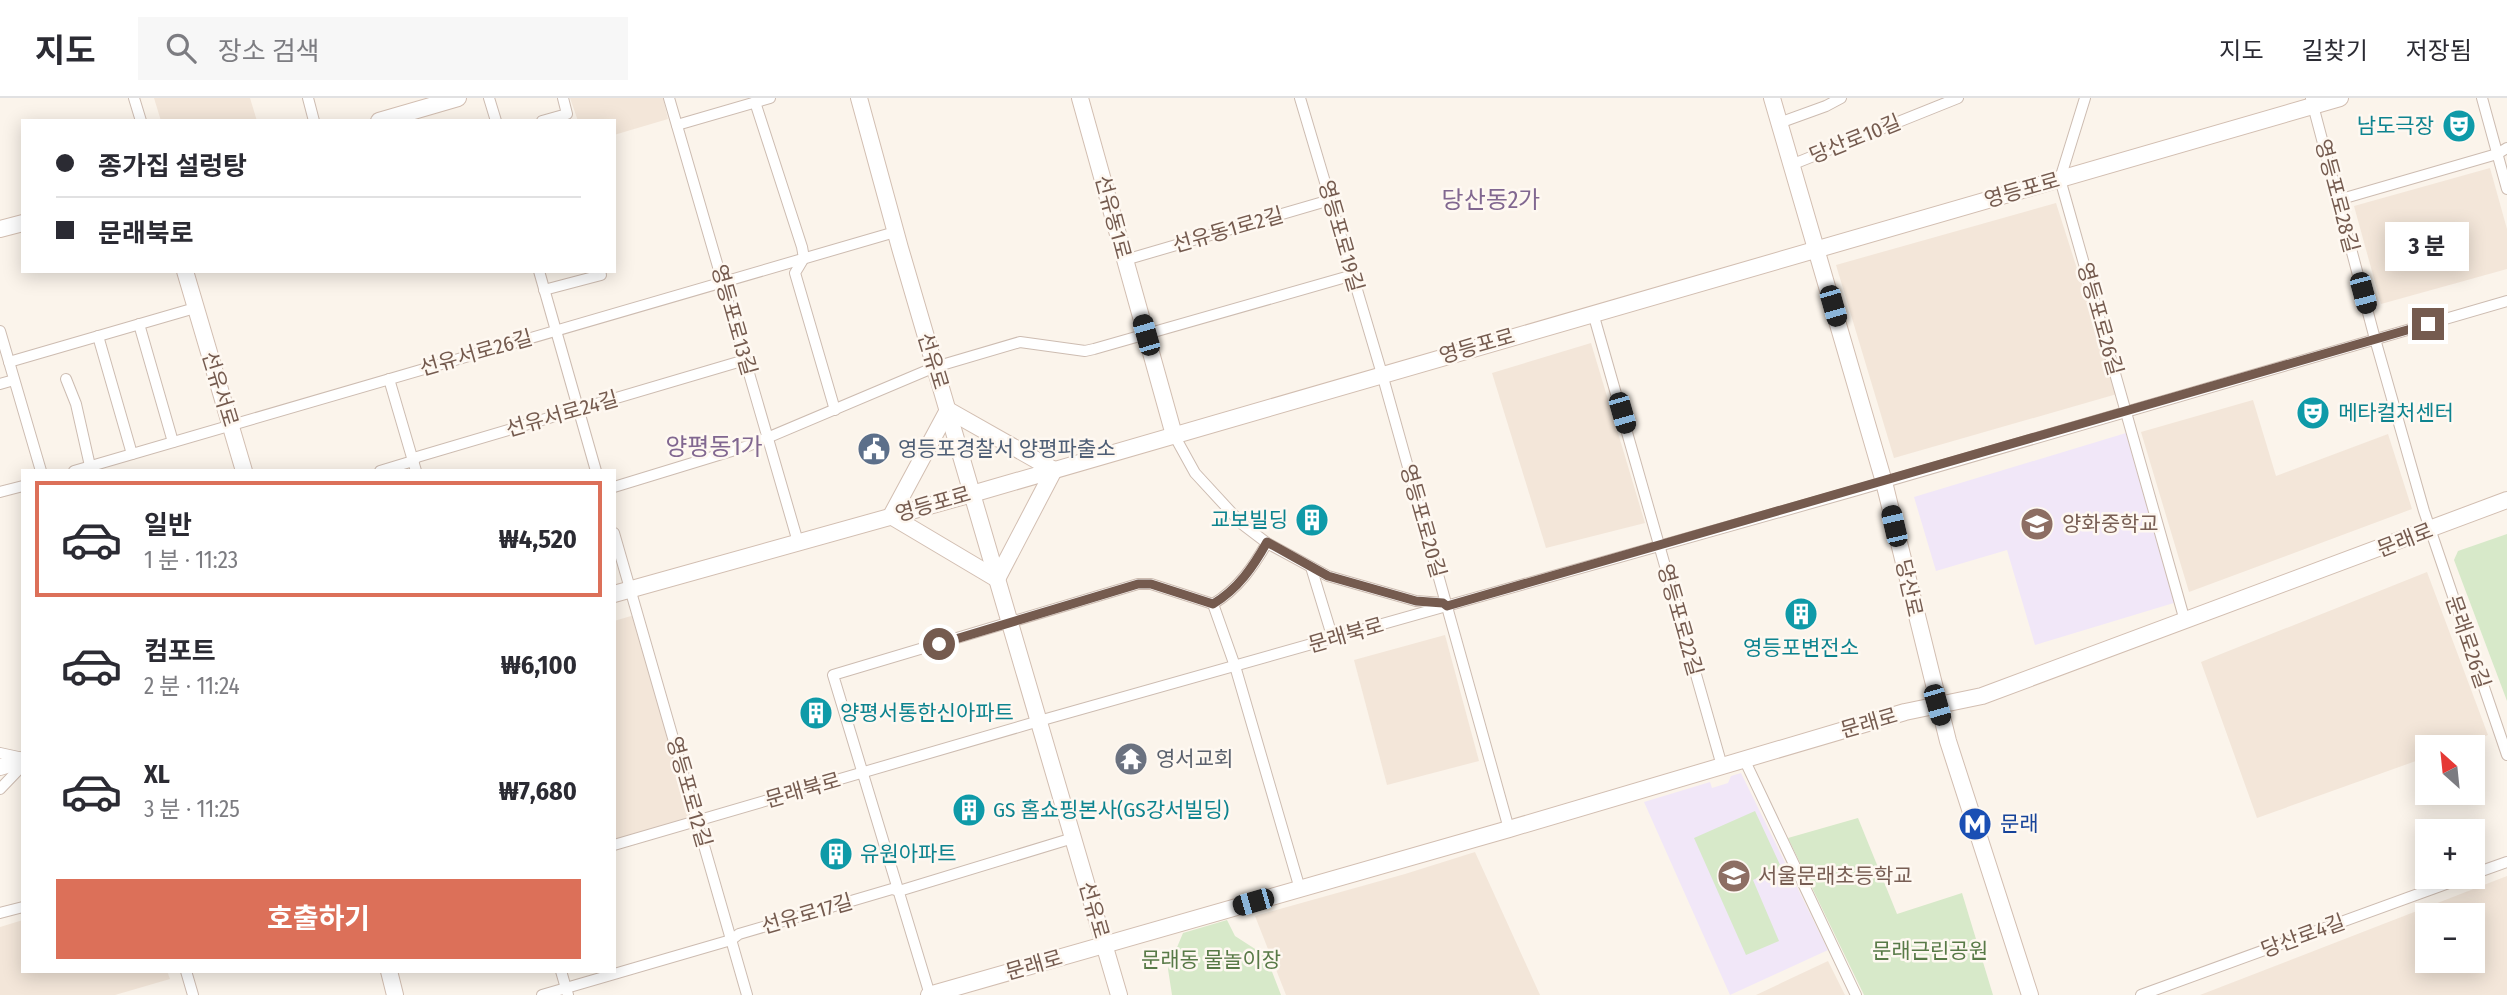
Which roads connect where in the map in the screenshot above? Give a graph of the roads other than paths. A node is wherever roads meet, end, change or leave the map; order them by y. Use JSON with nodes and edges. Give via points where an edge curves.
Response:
{"nodes":[{"id":1,"x":134,"y":98,"type":"edge"},
{"id":2,"x":308,"y":98,"type":"edge"},
{"id":3,"x":458,"y":98,"type":"edge"},
{"id":4,"x":489,"y":98,"type":"edge"},
{"id":5,"x":563,"y":98,"type":"edge"},
{"id":6,"x":669,"y":98,"type":"edge"},
{"id":7,"x":770,"y":98,"type":"edge"},
{"id":8,"x":859,"y":98,"type":"edge"},
{"id":9,"x":1081,"y":98,"type":"edge"},
{"id":10,"x":1300,"y":98,"type":"edge"},
{"id":11,"x":1772,"y":98,"type":"edge"},
{"id":12,"x":1841,"y":98,"type":"edge"},
{"id":13,"x":1958,"y":98,"type":"edge"},
{"id":14,"x":2085,"y":98,"type":"edge"},
{"id":15,"x":2340,"y":98,"type":"edge"},
{"id":16,"x":2482,"y":98,"type":"edge"},
{"id":17,"x":755,"y":102,"type":"junction"},
{"id":18,"x":2312,"y":102,"type":"edge"},
{"id":19,"x":140,"y":119,"type":"edge"},
{"id":20,"x":313,"y":119,"type":"edge"},
{"id":21,"x":386,"y":119,"type":"edge"},
{"id":22,"x":495,"y":119,"type":"edge"},
{"id":23,"x":549,"y":119,"type":"edge"},
{"id":24,"x":1779,"y":122,"type":"junction"},
{"id":25,"x":677,"y":125,"type":"junction"},
{"id":26,"x":2502,"y":151,"type":"edge"},
{"id":27,"x":1791,"y":165,"type":"junction"},
{"id":28,"x":2060,"y":179,"type":"junction"},
{"id":29,"x":2507,"y":189,"type":"edge"},
{"id":30,"x":1330,"y":200,"type":"junction"},
{"id":31,"x":2338,"y":200,"type":"junction"},
{"id":32,"x":21,"y":224,"type":"edge"},
{"id":33,"x":0,"y":229,"type":"edge"},
{"id":34,"x":895,"y":232,"type":"junction"},
{"id":35,"x":1816,"y":250,"type":"junction"},
{"id":36,"x":804,"y":258,"type":"junction"},
{"id":37,"x":1125,"y":260,"type":"junction"},
{"id":38,"x":186,"y":273,"type":"edge"},
{"id":39,"x":540,"y":273,"type":"edge"},
{"id":40,"x":601,"y":275,"type":"dead end"},
{"id":41,"x":1353,"y":275,"type":"junction"},
{"id":42,"x":722,"y":282,"type":"junction"},
{"id":43,"x":544,"y":290,"type":"junction"},
{"id":44,"x":2507,"y":301,"type":"edge"},
{"id":45,"x":195,"y":307,"type":"junction"},
{"id":46,"x":1593,"y":313,"type":"junction"},
{"id":47,"x":139,"y":324,"type":"junction"},
{"id":48,"x":556,"y":330,"type":"junction"},
{"id":49,"x":0,"y":331,"type":"edge"},
{"id":50,"x":1146,"y":335,"type":"junction"},
{"id":51,"x":98,"y":336,"type":"junction"},
{"id":52,"x":2375,"y":339,"type":"junction"},
{"id":53,"x":745,"y":360,"type":"junction"},
{"id":54,"x":9,"y":362,"type":"junction"},
{"id":55,"x":935,"y":367,"type":"junction"},
{"id":56,"x":1382,"y":374,"type":"junction"},
{"id":57,"x":66,"y":379,"type":"dead end"},
{"id":58,"x":389,"y":379,"type":"junction"},
{"id":59,"x":14,"y":380,"type":"junction"},
{"id":60,"x":0,"y":384,"type":"edge"},
{"id":61,"x":579,"y":410,"type":"junction"},
{"id":62,"x":835,"y":410,"type":"junction"},
{"id":63,"x":948,"y":410,"type":"junction"},
{"id":64,"x":2126,"y":412,"type":"junction"},
{"id":65,"x":230,"y":426,"type":"junction"},
{"id":66,"x":1174,"y":435,"type":"junction"},
{"id":67,"x":768,"y":438,"type":"junction"},
{"id":68,"x":173,"y":442,"type":"junction"},
{"id":69,"x":132,"y":454,"type":"junction"},
{"id":70,"x":90,"y":466,"type":"junction"},
{"id":71,"x":414,"y":466,"type":"edge"},
{"id":72,"x":40,"y":469,"type":"edge"},
{"id":73,"x":80,"y":469,"type":"edge"},
{"id":74,"x":243,"y":469,"type":"edge"},
{"id":75,"x":394,"y":469,"type":"edge"},
{"id":76,"x":595,"y":469,"type":"edge"},
{"id":77,"x":1054,"y":470,"type":"junction"},
{"id":78,"x":1884,"y":482,"type":"junction"},
{"id":79,"x":21,"y":486,"type":"edge"},
{"id":80,"x":616,"y":486,"type":"edge"},
{"id":81,"x":0,"y":492,"type":"edge"},
{"id":82,"x":972,"y":494,"type":"junction"},
{"id":83,"x":2507,"y":500,"type":"edge"},
{"id":84,"x":891,"y":516,"type":"junction"},
{"id":85,"x":2430,"y":530,"type":"junction"},
{"id":86,"x":798,"y":542,"type":"junction"},
{"id":87,"x":1267,"y":542,"type":"junction"},
{"id":88,"x":1659,"y":546,"type":"junction"},
{"id":89,"x":616,"y":548,"type":"edge"},
{"id":90,"x":1311,"y":567,"type":"junction"},
{"id":91,"x":997,"y":579,"type":"junction"},
{"id":92,"x":622,"y":591,"type":"edge"},
{"id":93,"x":1213,"y":604,"type":"junction"},
{"id":94,"x":1447,"y":606,"type":"junction"},
{"id":95,"x":2185,"y":621,"type":"junction"},
{"id":96,"x":1010,"y":623,"type":"junction"},
{"id":97,"x":1333,"y":639,"type":"junction"},
{"id":98,"x":1235,"y":666,"type":"junction"},
{"id":99,"x":1937,"y":705,"type":"junction"},
{"id":100,"x":1039,"y":721,"type":"junction"},
{"id":101,"x":0,"y":753,"type":"edge"},
{"id":102,"x":2507,"y":755,"type":"edge"},
{"id":103,"x":1744,"y":759,"type":"junction"},
{"id":104,"x":21,"y":760,"type":"edge"},
{"id":105,"x":21,"y":762,"type":"edge"},
{"id":106,"x":21,"y":763,"type":"edge"},
{"id":107,"x":1722,"y":766,"type":"junction"},
{"id":108,"x":0,"y":767,"type":"edge"},
{"id":109,"x":863,"y":773,"type":"junction"},
{"id":110,"x":0,"y":789,"type":"edge"},
{"id":111,"x":697,"y":821,"type":"junction"},
{"id":112,"x":1509,"y":829,"type":"junction"},
{"id":113,"x":1073,"y":838,"type":"junction"},
{"id":114,"x":616,"y":844,"type":"edge"},
{"id":115,"x":2507,"y":862,"type":"edge"},
{"id":116,"x":2485,"y":870,"type":"edge"},
{"id":117,"x":1300,"y":889,"type":"junction"},
{"id":118,"x":2432,"y":889,"type":"edge"},
{"id":119,"x":898,"y":891,"type":"junction"},
{"id":120,"x":21,"y":908,"type":"edge"},
{"id":121,"x":0,"y":914,"type":"edge"},
{"id":122,"x":731,"y":940,"type":"junction"},
{"id":123,"x":1105,"y":945,"type":"junction"},
{"id":124,"x":187,"y":973,"type":"edge"},
{"id":125,"x":389,"y":973,"type":"edge"},
{"id":126,"x":562,"y":973,"type":"edge"},
{"id":127,"x":567,"y":992,"type":"edge"},
{"id":128,"x":193,"y":995,"type":"edge"},
{"id":129,"x":395,"y":995,"type":"edge"},
{"id":130,"x":542,"y":995,"type":"edge"},
{"id":131,"x":747,"y":995,"type":"edge"},
{"id":132,"x":930,"y":995,"type":"edge"},
{"id":133,"x":1119,"y":995,"type":"edge"},
{"id":134,"x":1856,"y":995,"type":"edge"},
{"id":135,"x":2029,"y":995,"type":"edge"},
{"id":136,"x":2141,"y":995,"type":"edge"}],
"edges":[{"from":1,"to":19,"type":"street"},
{"from":2,"to":20,"type":"street"},
{"from":3,"to":21,"type":"main road"},
{"from":4,"to":22,"type":"street"},
{"from":5,"to":23,"type":"street","via":[[567,114]]},
{"from":6,"to":25,"type":"street","name":"영등포로13길"},
{"from":7,"to":17,"type":"street"},
{"from":8,"to":34,"type":"main road","name":"선유로"},
{"from":9,"to":37,"type":"main road","name":"선유동1로"},
{"from":10,"to":30,"type":"street","name":"영등포로19길"},
{"from":11,"to":24,"type":"main road","name":"당산로"},
{"from":12,"to":24,"type":"street"},
{"from":13,"to":27,"type":"street","name":"당산로10길"},
{"from":14,"to":28,"type":"street"},
{"from":15,"to":18,"type":"main road","name":"영등포로"},
{"from":16,"to":26,"type":"street"},
{"from":17,"to":25,"type":"street"},
{"from":17,"to":36,"type":"street"},
{"from":18,"to":28,"type":"main road","name":"영등포로"},
{"from":18,"to":31,"type":"street","name":"영등포로28길"},
{"from":24,"to":27,"type":"main road","name":"당산로"},
{"from":25,"to":42,"type":"street","name":"영등포로13길"},
{"from":26,"to":29,"type":"street"},
{"from":26,"to":31,"type":"street"},
{"from":27,"to":35,"type":"main road","name":"당산로"},
{"from":28,"to":35,"type":"main road","name":"영등포로"},
{"from":28,"to":64,"type":"street","name":"영등포로26길"},
{"from":30,"to":37,"type":"street","name":"선유동1로2길"},
{"from":30,"to":41,"type":"street","name":"영등포로19길"},
{"from":31,"to":52,"type":"street","name":"영등포로28길"},
{"from":32,"to":33,"type":"main road"},
{"from":34,"to":36,"type":"street","name":"선유서로26길"},
{"from":34,"to":55,"type":"main road","name":"선유로"},
{"from":35,"to":46,"type":"main road","name":"영등포로"},
{"from":35,"to":78,"type":"main road","name":"당산로"},
{"from":36,"to":42,"type":"street","name":"선유서로26길"},
{"from":36,"to":62,"type":"street","via":[[794,273]]},
{"from":37,"to":50,"type":"main road","name":"선유동1로"},
{"from":38,"to":45,"type":"main road","name":"선유서로"},
{"from":39,"to":43,"type":"street"},
{"from":40,"to":43,"type":"street"},
{"from":41,"to":50,"type":"street"},
{"from":41,"to":56,"type":"street","name":"영등포로19길"},
{"from":42,"to":48,"type":"street","name":"선유서로26길"},
{"from":42,"to":53,"type":"street","name":"영등포로13길"},
{"from":43,"to":48,"type":"street"},
{"from":44,"to":52,"type":"street","name":"문래북로"},
{"from":45,"to":47,"type":"street"},
{"from":45,"to":65,"type":"main road","name":"선유서로"},
{"from":46,"to":56,"type":"main road","name":"영등포로"},
{"from":46,"to":88,"type":"street","name":"영등포로22길"},
{"from":47,"to":51,"type":"street"},
{"from":47,"to":68,"type":"street"},
{"from":48,"to":58,"type":"street","name":"선유서로26길"},
{"from":48,"to":61,"type":"street"},
{"from":49,"to":54,"type":"street"},
{"from":50,"to":55,"type":"street","via":[[1085,351],[1020,342]]},
{"from":50,"to":66,"type":"main road","name":"선유동1로"},
{"from":51,"to":54,"type":"street"},
{"from":51,"to":69,"type":"street"},
{"from":52,"to":64,"type":"street","name":"문래북로"},
{"from":52,"to":85,"type":"street","name":"영등포로28길"},
{"from":53,"to":61,"type":"street","name":"선유서로24길"},
{"from":53,"to":67,"type":"street","name":"영등포로13길"},
{"from":54,"to":59,"type":"street"},
{"from":55,"to":62,"type":"street"},
{"from":55,"to":63,"type":"main road","name":"선유로"},
{"from":56,"to":66,"type":"main road","name":"영등포로"},
{"from":56,"to":94,"type":"street","name":"영등포로20길"},
{"from":57,"to":70,"type":"street"},
{"from":58,"to":65,"type":"street","name":"선유서로26길"},
{"from":58,"to":71,"type":"street"},
{"from":59,"to":60,"type":"street"},
{"from":59,"to":72,"type":"street"},
{"from":61,"to":71,"type":"street","name":"선유서로24길","via":[[417,457]]},
{"from":61,"to":76,"type":"street"},
{"from":62,"to":67,"type":"street"},
{"from":63,"to":77,"type":"main road"},
{"from":63,"to":82,"type":"main road","name":"선유로"},
{"from":63,"to":84,"type":"main road"},
{"from":64,"to":78,"type":"street","name":"문래북로"},
{"from":64,"to":95,"type":"street","name":"영등포로26길"},
{"from":65,"to":68,"type":"street","name":"선유서로26길"},
{"from":65,"to":74,"type":"main road","name":"선유서로"},
{"from":66,"to":77,"type":"main road","name":"영등포로"},
{"from":66,"to":87,"type":"street","via":[[1195,473],[1220,502]]},
{"from":67,"to":80,"type":"street"},
{"from":67,"to":86,"type":"street","name":"영등포로13길"},
{"from":68,"to":69,"type":"street","name":"선유서로26길"},
{"from":69,"to":70,"type":"street","name":"선유서로26길"},
{"from":70,"to":73,"type":"street","name":"선유서로26길"},
{"from":71,"to":75,"type":"street","name":"선유서로24길"},
{"from":77,"to":82,"type":"main road","name":"영등포로"},
{"from":77,"to":91,"type":"main road"},
{"from":78,"to":88,"type":"street","name":"문래북로"},
{"from":78,"to":99,"type":"main road","name":"당산로"},
{"from":79,"to":81,"type":"street"},
{"from":82,"to":84,"type":"main road","name":"영등포로"},
{"from":82,"to":91,"type":"main road","name":"선유로"},
{"from":83,"to":85,"type":"main road","name":"문래로"},
{"from":84,"to":86,"type":"main road","name":"영등포로"},
{"from":84,"to":91,"type":"main road"},
{"from":85,"to":95,"type":"main road","name":"문래로"},
{"from":85,"to":102,"type":"street","name":"문래로26길"},
{"from":86,"to":92,"type":"main road","name":"영등포로"},
{"from":87,"to":90,"type":"street"},
{"from":87,"to":93,"type":"street","via":[[1251,570]]},
{"from":88,"to":94,"type":"street","name":"문래북로"},
{"from":88,"to":107,"type":"street","name":"영등포로22길"},
{"from":89,"to":92,"type":"street","name":"영등포로12길"},
{"from":90,"to":94,"type":"street","via":[[1352,583]]},
{"from":90,"to":97,"type":"street"},
{"from":91,"to":96,"type":"main road","name":"선유로"},
{"from":92,"to":111,"type":"street","name":"영등포로12길"},
{"from":93,"to":96,"type":"street","via":[[1138,584]]},
{"from":93,"to":98,"type":"street"},
{"from":94,"to":97,"type":"street","name":"문래북로"},
{"from":94,"to":112,"type":"street","name":"영등포로20길"},
{"from":95,"to":99,"type":"main road","name":"문래로","via":[[1982,696]]},
{"from":96,"to":100,"type":"main road","name":"선유로"},
{"from":96,"to":109,"type":"street","via":[[833,675]]},
{"from":97,"to":98,"type":"street","name":"문래북로"},
{"from":98,"to":100,"type":"street","name":"문래북로"},
{"from":98,"to":117,"type":"street"},
{"from":99,"to":103,"type":"main road","name":"문래로"},
{"from":99,"to":135,"type":"main road","name":"당산로"},
{"from":100,"to":109,"type":"street","name":"문래북로"},
{"from":100,"to":113,"type":"main road","name":"선유로"},
{"from":101,"to":104,"type":"street"},
{"from":103,"to":107,"type":"main road","name":"문래로"},
{"from":103,"to":134,"type":"street"},
{"from":105,"to":108,"type":"main road"},
{"from":106,"to":110,"type":"street"},
{"from":107,"to":112,"type":"main road","name":"문래로"},
{"from":109,"to":111,"type":"street","name":"문래북로"},
{"from":109,"to":119,"type":"street","name":"문래로"},
{"from":111,"to":114,"type":"street","name":"문래북로"},
{"from":111,"to":122,"type":"street","name":"영등포로12길"},
{"from":112,"to":117,"type":"main road","name":"문래로"},
{"from":113,"to":119,"type":"street","name":"선유로17길"},
{"from":113,"to":123,"type":"main road","name":"선유로"},
{"from":115,"to":116,"type":"street"},
{"from":117,"to":123,"type":"main road","name":"문래로"},
{"from":118,"to":136,"type":"street","name":"당산로4길"},
{"from":119,"to":122,"type":"street","name":"선유로17길","via":[[752,930]]},
{"from":119,"to":132,"type":"street","name":"문래로"},
{"from":120,"to":121,"type":"street"},
{"from":122,"to":127,"type":"street","name":"선유로17길"},
{"from":122,"to":131,"type":"street","name":"영등포로12길"},
{"from":123,"to":132,"type":"main road","name":"문래로"},
{"from":123,"to":133,"type":"main road","name":"선유로"},
{"from":124,"to":128,"type":"street"},
{"from":125,"to":129,"type":"main road"},
{"from":126,"to":127,"type":"street"},
{"from":127,"to":130,"type":"street","name":"선유로17길"}]}
